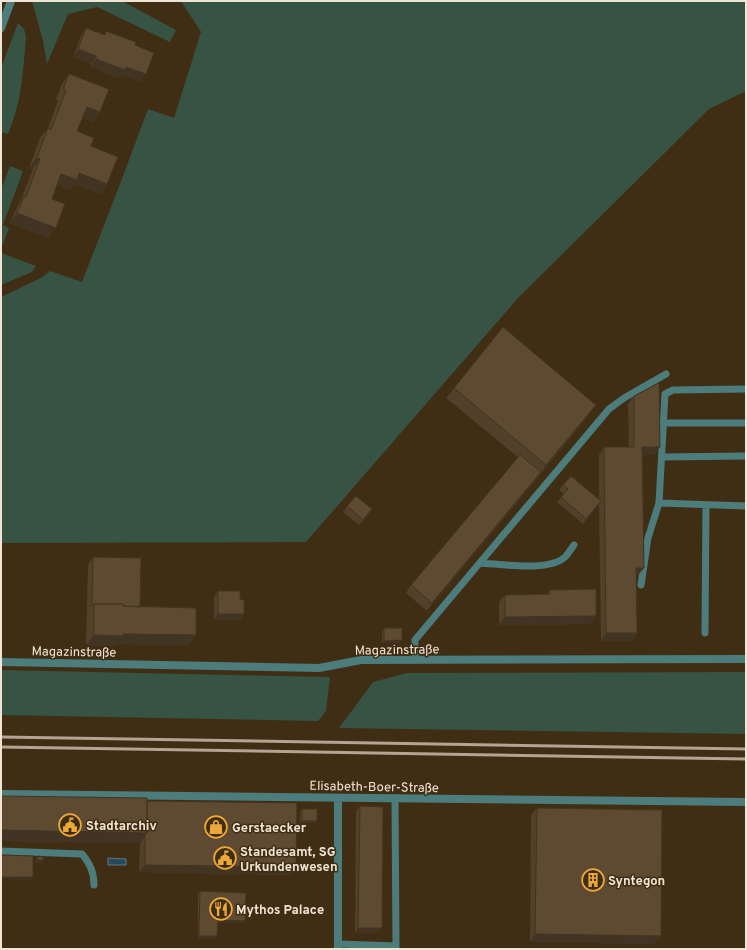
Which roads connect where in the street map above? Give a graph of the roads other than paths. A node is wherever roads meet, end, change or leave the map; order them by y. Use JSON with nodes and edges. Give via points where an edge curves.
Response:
{"nodes":[{"id":1,"x":11,"y":1,"type":"edge"},
{"id":2,"x":1,"y":28,"type":"edge"},
{"id":3,"x":666,"y":374,"type":"dead end"},
{"id":4,"x":746,"y":389,"type":"edge"},
{"id":5,"x":663,"y":423,"type":"junction"},
{"id":6,"x":746,"y":423,"type":"edge"},
{"id":7,"x":746,"y":456,"type":"edge"},
{"id":8,"x":662,"y":457,"type":"junction"},
{"id":9,"x":659,"y":503,"type":"junction"},
{"id":10,"x":706,"y":505,"type":"junction"},
{"id":11,"x":746,"y":506,"type":"edge"},
{"id":12,"x":574,"y":545,"type":"dead end"},
{"id":13,"x":480,"y":563,"type":"junction"},
{"id":14,"x":641,"y":585,"type":"dead end"},
{"id":15,"x":705,"y":633,"type":"dead end"},
{"id":16,"x":746,"y":659,"type":"edge"},
{"id":17,"x":414,"y":660,"type":"junction"},
{"id":18,"x":1,"y":662,"type":"edge"},
{"id":19,"x":1,"y":794,"type":"edge"},
{"id":20,"x":338,"y":798,"type":"junction"},
{"id":21,"x":395,"y":798,"type":"junction"},
{"id":22,"x":746,"y":802,"type":"edge"},
{"id":23,"x":1,"y":851,"type":"edge"},
{"id":24,"x":94,"y":885,"type":"dead end"},
{"id":25,"x":338,"y":947,"type":"edge"},
{"id":26,"x":396,"y":947,"type":"edge"}],
"edges":[{"from":1,"to":2,"type":"street"},
{"from":3,"to":13,"type":"lane","via":[[610,409]]},
{"from":4,"to":5,"type":"lane","via":[[668,392],[664,397]]},
{"from":5,"to":6,"type":"lane"},
{"from":5,"to":8,"type":"lane"},
{"from":7,"to":8,"type":"lane"},
{"from":8,"to":9,"type":"lane"},
{"from":9,"to":10,"type":"lane"},
{"from":9,"to":14,"type":"lane","via":[[648,538]]},
{"from":10,"to":11,"type":"lane"},
{"from":10,"to":15,"type":"lane"},
{"from":12,"to":13,"type":"lane","via":[[564,558],[552,563],[530,566]]},
{"from":13,"to":17,"type":"lane","via":[[415,640]]},
{"from":16,"to":17,"type":"street","name":"Magazinstraße"},
{"from":17,"to":18,"type":"street","name":"Magazinstraße","via":[[361,660],[319,668]]},
{"from":19,"to":20,"type":"street","name":"Elisabeth-Boer-Straße"},
{"from":20,"to":21,"type":"street","name":"Elisabeth-Boer-Straße"},
{"from":20,"to":25,"type":"street"},
{"from":21,"to":22,"type":"street","name":"Elisabeth-Boer-Straße"},
{"from":21,"to":26,"type":"lane"},
{"from":23,"to":24,"type":"lane","via":[[82,854],[90,865]]},
{"from":25,"to":26,"type":"lane"}]}
